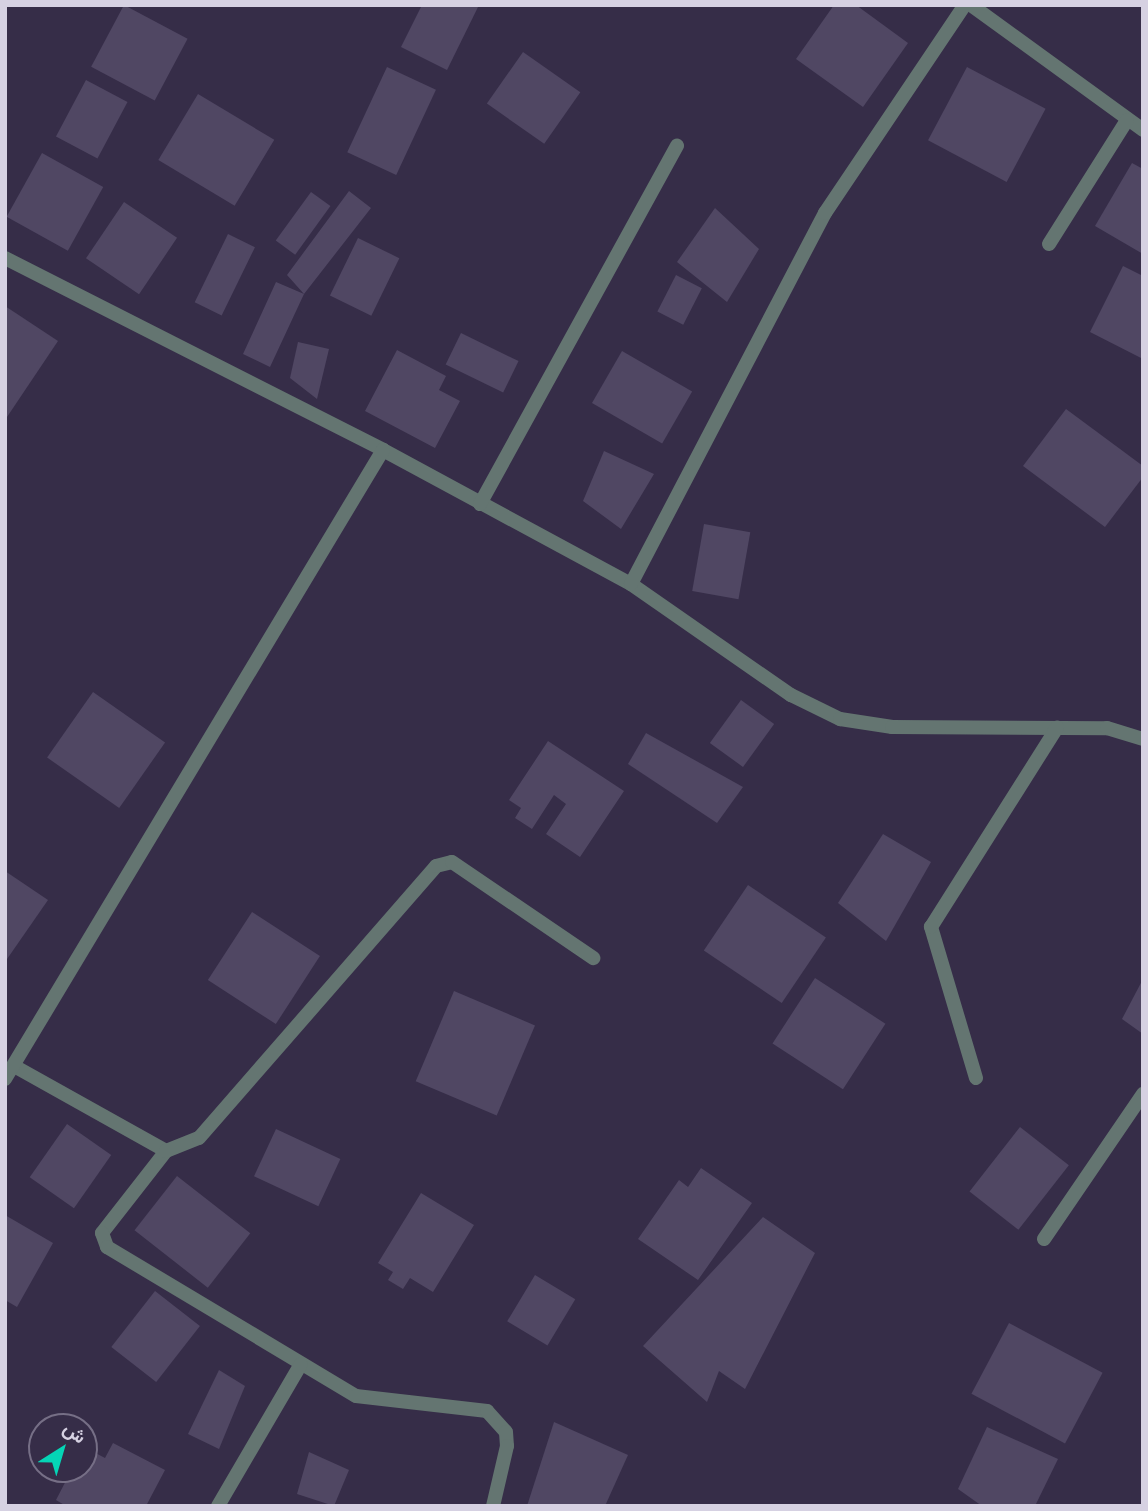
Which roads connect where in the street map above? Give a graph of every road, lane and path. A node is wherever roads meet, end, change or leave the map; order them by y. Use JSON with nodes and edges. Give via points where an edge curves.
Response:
{"nodes":[{"id":1,"x":965,"y":5,"type":"edge"},
{"id":2,"x":971,"y":5,"type":"edge"},
{"id":3,"x":1127,"y":120,"type":"junction"},
{"id":4,"x":1143,"y":131,"type":"edge"},
{"id":5,"x":677,"y":145,"type":"dead end"},
{"id":6,"x":1049,"y":244,"type":"dead end"},
{"id":7,"x":5,"y":258,"type":"edge"},
{"id":8,"x":383,"y":450,"type":"junction"},
{"id":9,"x":481,"y":503,"type":"junction"},
{"id":10,"x":631,"y":584,"type":"junction"},
{"id":11,"x":1057,"y":728,"type":"junction"},
{"id":12,"x":1143,"y":739,"type":"edge"},
{"id":13,"x":593,"y":958,"type":"dead end"},
{"id":14,"x":14,"y":1066,"type":"junction"},
{"id":15,"x":976,"y":1078,"type":"dead end"},
{"id":16,"x":5,"y":1079,"type":"edge"},
{"id":17,"x":1143,"y":1094,"type":"edge"},
{"id":18,"x":166,"y":1151,"type":"junction"},
{"id":19,"x":1044,"y":1240,"type":"dead end"},
{"id":20,"x":301,"y":1364,"type":"junction"},
{"id":21,"x":218,"y":1506,"type":"edge"},
{"id":22,"x":493,"y":1506,"type":"edge"}],
"edges":[{"from":1,"to":10,"type":"street","via":[[825,212]]},
{"from":2,"to":3,"type":"street"},
{"from":3,"to":4,"type":"street"},
{"from":3,"to":6,"type":"street"},
{"from":5,"to":9,"type":"street"},
{"from":7,"to":8,"type":"street"},
{"from":8,"to":9,"type":"street"},
{"from":8,"to":14,"type":"street"},
{"from":9,"to":10,"type":"street"},
{"from":10,"to":11,"type":"street","via":[[791,695],[840,719],[892,727]]},
{"from":11,"to":12,"type":"street","via":[[1107,728]]},
{"from":11,"to":15,"type":"street","via":[[931,927]]},
{"from":13,"to":18,"type":"street","via":[[452,862],[436,866],[199,1138]]},
{"from":14,"to":16,"type":"street"},
{"from":14,"to":18,"type":"street"},
{"from":17,"to":19,"type":"street"},
{"from":18,"to":20,"type":"street","via":[[102,1233],[103,1241]]},
{"from":20,"to":21,"type":"street"},
{"from":20,"to":22,"type":"street","via":[[368,1399],[487,1411],[506,1432],[507,1446]]}]}
